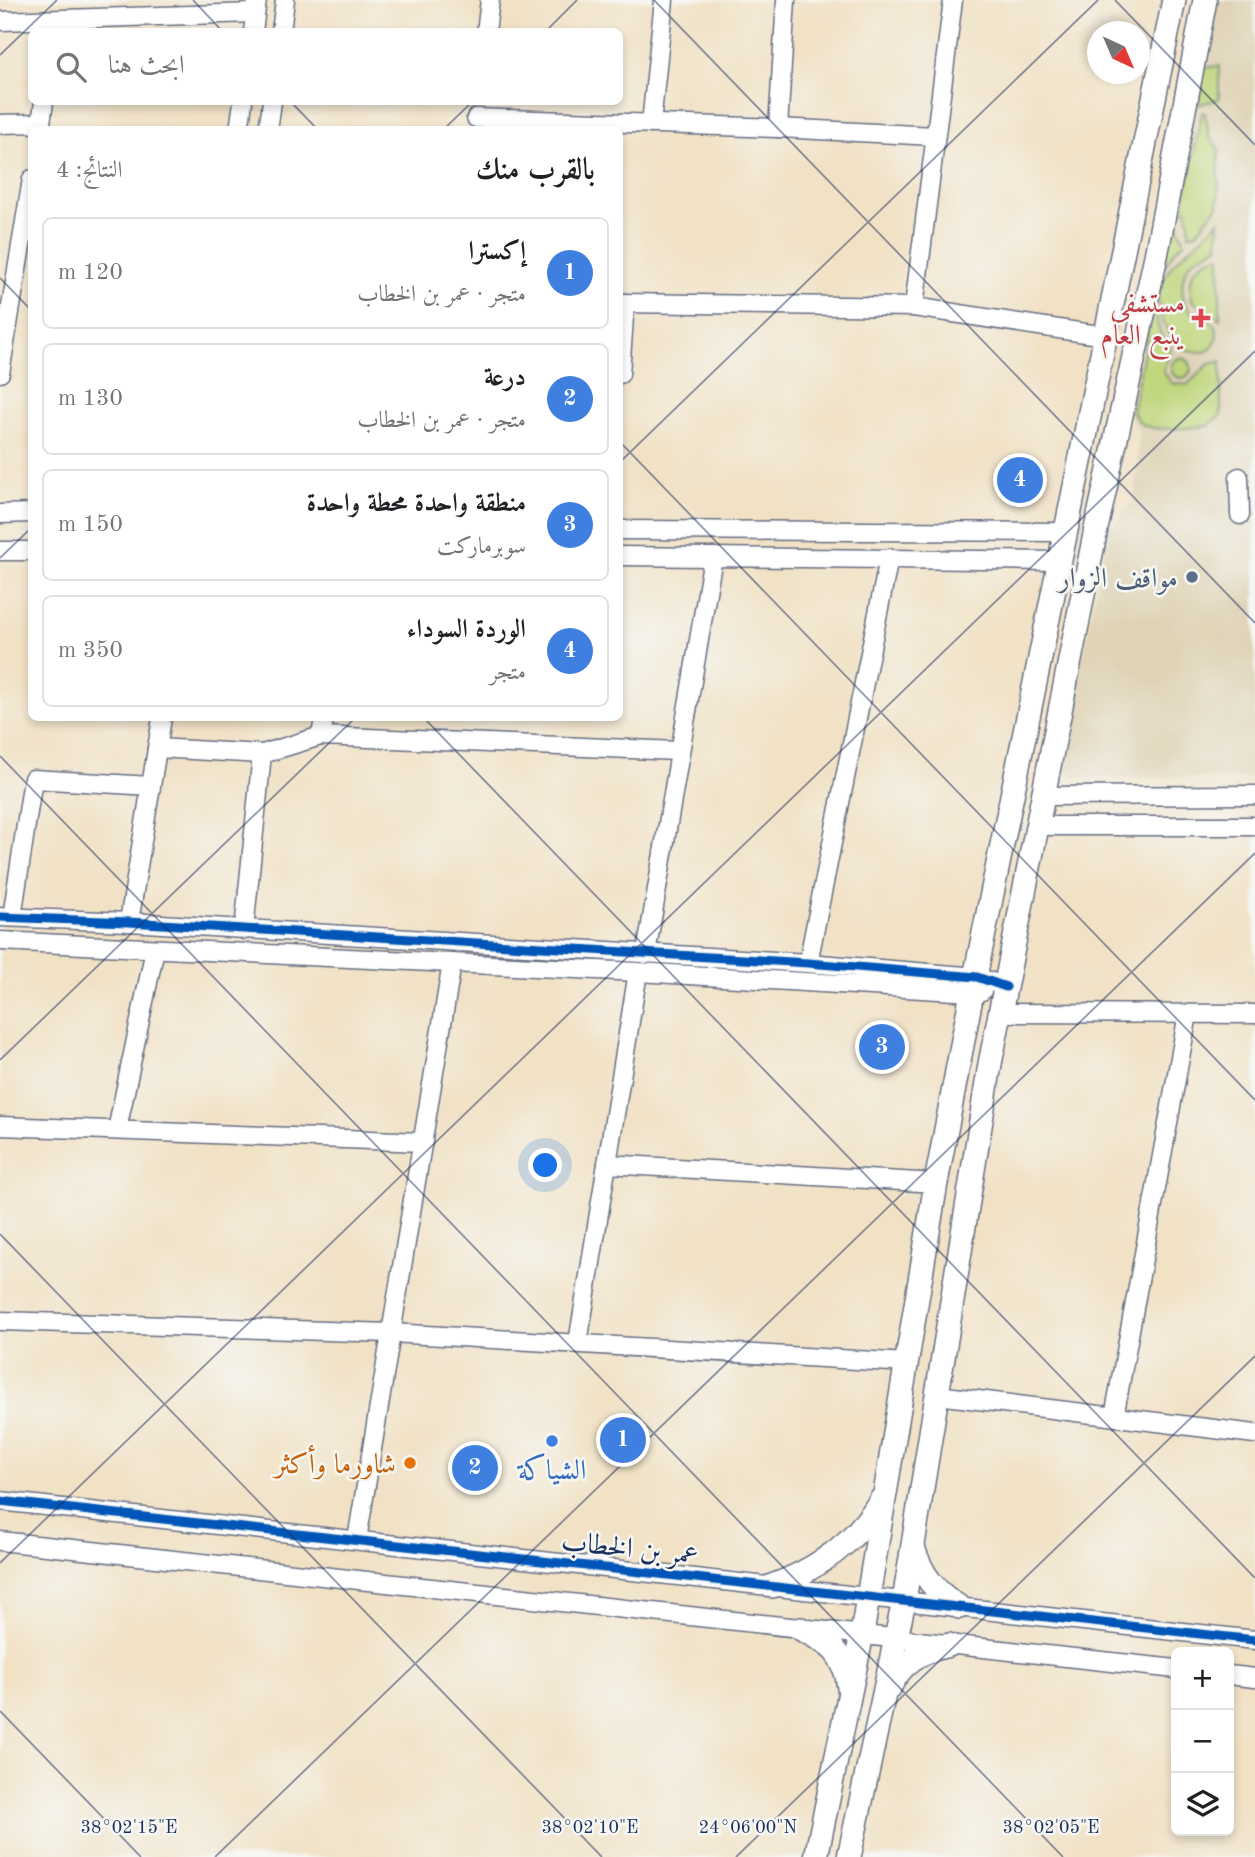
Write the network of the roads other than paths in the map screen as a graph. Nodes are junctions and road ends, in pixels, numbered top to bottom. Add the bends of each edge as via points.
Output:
1 (285, 0) edge
2 (489, 0) edge
3 (664, 0) edge
4 (786, 0) edge
5 (953, 0) edge
6 (1174, 0) edge
7 (1205, 0) edge
8 (256, 7) edge
9 (0, 21) edge
10 (57, 25) edge
11 (253, 28) edge
12 (282, 28) edge
13 (486, 28) edge
14 (44, 105) edge
15 (243, 105) edge
16 (272, 105) edge
17 (476, 116) edge
18 (0, 124) edge
19 (651, 124) junction
20 (40, 126) edge
21 (240, 126) edge
22 (269, 126) edge
23 (778, 128) junction
24 (935, 136) junction
25 (28, 197) edge
26 (6, 299) edge
27 (623, 303) edge
28 (914, 307) junction
29 (1105, 336) junction
30 (0, 373) edge
31 (1239, 477) dead end
32 (28, 513) edge
33 (0, 514) edge
34 (1240, 515) dead end
35 (623, 530) edge
36 (1066, 532) junction
37 (0, 551) edge
38 (28, 551) edge
39 (623, 556) edge
40 (713, 557) junction
41 (889, 558) junction
42 (1059, 561) junction
43 (162, 721) edge
44 (324, 721) edge
45 (321, 736) junction
46 (157, 748) junction
47 (678, 751) junction
48 (262, 754) junction
49 (151, 786) junction
50 (1255, 795) edge
51 (1042, 796) junction
52 (1255, 825) edge
53 (1036, 826) junction
54 (6, 917) edge
55 (129, 922) junction
56 (244, 930) junction
57 (0, 941) edge
58 (155, 949) junction
59 (646, 954) junction
60 (453, 963) junction
61 (808, 963) junction
62 (638, 972) junction
63 (975, 985) junction
64 (1006, 987) junction
65 (999, 1013) junction
66 (1188, 1014) junction
67 (1255, 1014) edge
68 (956, 1083) junction
69 (986, 1087) junction
70 (0, 1126) edge
71 (117, 1130) junction
72 (423, 1142) junction
73 (607, 1164) junction
74 (936, 1183) junction
75 (0, 1321) edge
76 (391, 1333) junction
77 (578, 1343) junction
78 (908, 1363) junction
79 (937, 1395) junction
80 (1114, 1417) junction
81 (1255, 1434) edge
82 (886, 1492) junction
83 (0, 1501) edge
84 (357, 1540) junction
85 (0, 1541) edge
86 (912, 1546) junction
87 (772, 1586) junction
88 (868, 1596) junction
89 (904, 1601) junction
90 (958, 1607) junction
91 (801, 1629) junction
92 (862, 1634) junction
93 (897, 1639) junction
94 (1255, 1640) edge
95 (949, 1645) junction
96 (1171, 1668) edge
97 (1234, 1676) edge
98 (1255, 1678) edge
99 (850, 1698) junction
100 (884, 1698) junction
101 (816, 1857) edge
102 (849, 1857) edge

1 - 12 street
2 - 13 street
3 - 19 street
4 - 23 street
5 - 24 street
6 - 29 main road
7 - 51 main road
8 - 10 street
8 - 11 street
9 - 10 street
14 - 20 street
15 - 21 street
16 - 22 street
17 - 19 street
18 - 20 street
19 - 23 street
23 - 24 street
24 - 28 street
25 - 26 street
26 - 30 street
27 - 28 street
28 - 29 street
29 - 36 main road
31 - 34 street
32 - 33 street
35 - 36 street
36 - 42 main road
37 - 38 street
39 - 40 street
40 - 41 street
40 - 47 street
41 - 42 street
41 - 61 street
42 - 63 main road
43 - 46 street
44 - 45 street
45 - 47 street
45 - 48 street
46 - 48 street
46 - 49 street
47 - 59 street
48 - 56 street
49 - 54 street via 33,779
49 - 55 street
50 - 51 street
51 - 53 main road
52 - 53 street
53 - 64 main road
54 - 55 street
55 - 56 street
56 - 59 street
57 - 58 street
58 - 60 street
58 - 71 street
59 - 61 street
60 - 62 street
60 - 72 street
61 - 63 street
62 - 63 street
62 - 73 street
63 - 64 street
63 - 68 main road
64 - 65 main road
65 - 66 street
65 - 69 main road
66 - 67 street
66 - 80 street
68 - 69 main road
68 - 74 main road
69 - 79 main road
70 - 71 street
71 - 72 street
72 - 76 street
73 - 74 street
73 - 77 street
74 - 78 main road
75 - 76 street
76 - 77 street
76 - 84 street
77 - 78 street
78 - 82 main road
79 - 80 street
79 - 86 main road
80 - 81 street
82 - 87 main road via 865,1523 838,1550 807,1571
82 - 88 main road
83 - 84 street, عمر بن الخطاب
84 - 87 street, عمر بن الخطاب
85 - 91 street
86 - 89 main road
86 - 90 main road via 929,1581
87 - 88 street, عمر بن الخطاب
88 - 89 street, عمر بن الخطاب
88 - 92 main road
89 - 90 street, عمر بن الخطاب
89 - 93 main road
90 - 94 street, عمر بن الخطاب
91 - 92 street
91 - 99 main road via 827,1642 839,1655 847,1672
92 - 93 street
92 - 99 main road
93 - 95 street
93 - 100 main road
95 - 96 street
95 - 100 main road via 926,1650 910,1661 894,1677
97 - 98 street
99 - 101 main road
100 - 102 main road

